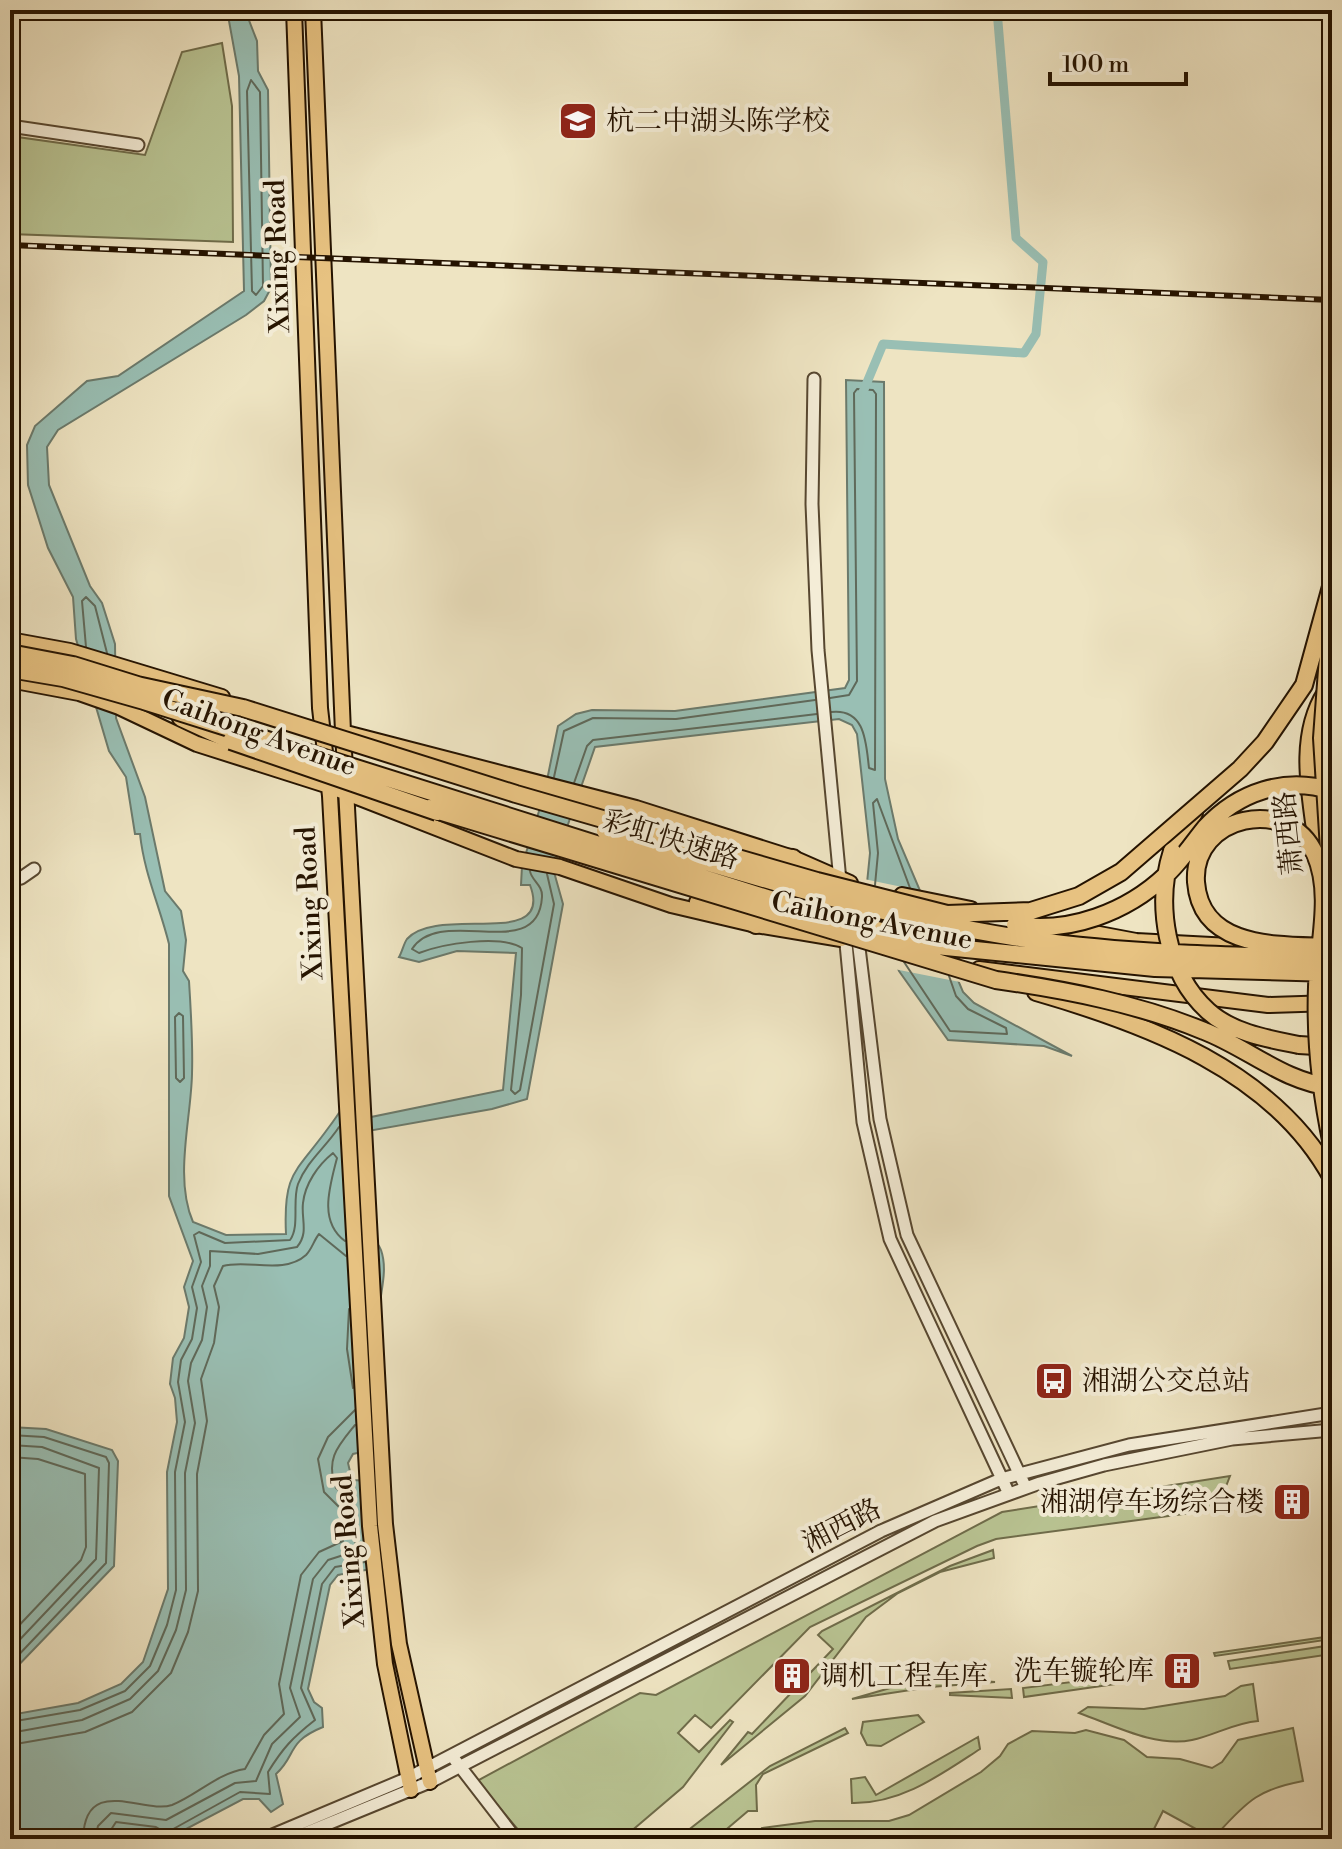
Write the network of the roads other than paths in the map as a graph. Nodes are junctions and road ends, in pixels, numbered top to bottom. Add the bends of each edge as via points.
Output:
1 (294, 10) edge
2 (313, 10) edge
3 (1331, 10) edge
4 (1332, 77) edge
5 (10, 126) edge
6 (138, 145) dead end
7 (814, 379) dead end
8 (1332, 436) edge
9 (1332, 583) edge
10 (1332, 607) edge
11 (10, 640) edge
12 (10, 653) edge
13 (10, 669) edge
14 (10, 680) edge
15 (1331, 685) edge
16 (140, 693) junction
17 (322, 726) junction
18 (1332, 731) edge
19 (343, 732) junction
20 (441, 770) junction
21 (329, 786) junction
22 (1332, 791) edge
23 (1202, 802) junction
24 (429, 808) junction
25 (1332, 821) edge
26 (1316, 842) junction
27 (793, 858) junction
28 (34, 869) dead end
29 (10, 880) edge
30 (851, 883) junction
31 (1332, 891) edge
32 (947, 914) junction
33 (756, 925) junction
34 (854, 942) junction
35 (1331, 952) edge
36 (1332, 973) edge
37 (996, 980) junction
38 (1332, 983) edge
39 (1332, 1003) edge
40 (1332, 1047) edge
41 (1332, 1087) edge
42 (1332, 1145) edge
43 (1332, 1178) edge
44 (1332, 1413) edge
45 (1332, 1430) edge
46 (1017, 1473) junction
47 (1001, 1479) junction
48 (1026, 1488) junction
49 (1009, 1494) junction
50 (456, 1761) junction
51 (428, 1776) junction
52 (410, 1784) junction
53 (263, 1839) edge
54 (291, 1839) edge
55 (516, 1839) edge

1 - 17 main road, Xixing Road
2 - 19 main road, Xixing Road
3 - 4 main road
5 - 6 street
7 - 30 street via 812,504 821,685
8 - 15 main road
9 - 23 highway, bridge via 1312,664 1291,708 1240,769
10 - 31 highway, bridge via 1322,738
11 - 17 main road, Caihong Avenue via 70,651
12 - 16 highway, 彩虹快速路, bridge via 73,665
13 - 16 highway, 彩虹快速路, bridge
14 - 21 main road, Caihong Avenue via 79,693 197,744
15 - 18 main road
15 - 26 main road, 萧西路 via 1309,727
16 - 20 highway, bridge via 243,708
16 - 24 highway, bridge via 231,741
16 - 35 highway, 彩虹快速路, bridge via 813,894 925,921 1105,949
16 - 36 highway, 彩虹快速路, bridge via 808,911 936,946 1155,968
17 - 19 main road, Caihong Avenue
17 - 21 main road, Xixing Road
19 - 27 main road, Caihong Avenue via 533,779
19 - 51 main road, Xixing Road via 389,1570
20 - 27 highway, bridge via 486,775 760,856
20 - 32 highway, bridge
21 - 33 main road, Caihong Avenue via 516,859
21 - 52 main road, Xixing Road via 370,1526 385,1664
22 - 32 highway, bridge via 1286,786 1250,794 1205,828 1154,887 1110,914 1034,928
23 - 32 highway, bridge via 1121,872 1079,896 1031,911
23 - 40 highway, bridge via 1179,836 1165,879 1168,936 1186,985 1209,1012 1237,1028 1268,1039
24 - 33 highway, bridge via 506,843 727,909
24 - 37 highway, bridge
25 - 26 main road
26 - 35 main road, 萧西路
27 - 30 main road, Caihong Avenue
28 - 29 street
30 - 34 street
30 - 35 main road, Caihong Avenue via 1136,941
33 - 34 main road, Caihong Avenue
34 - 39 main road, Caihong Avenue, bridge via 962,967 1095,986 1268,1005
34 - 46 street via 880,1119 907,1235
34 - 47 street via 863,1122 890,1239
35 - 38 main road, 萧西路
35 - 42 highway, bridge via 1328,947 1315,946 1275,945 1250,941 1213,922 1196,883 1197,864 1207,843 1239,821 1268,819 1301,833 1316,856 1322,896 1321,932 1320,946 1319,960 1317,987 1317,1034
37 - 41 highway, bridge via 1183,1022 1228,1040 1299,1081
37 - 43 highway, bridge via 1122,1022 1217,1064 1290,1120 1312,1143
44 - 46 street, 湘西路 via 1129,1445
45 - 48 street, 湘西路 via 1232,1439 1104,1465
46 - 47 street, 湘西路
46 - 48 street
47 - 49 street
47 - 50 street, 湘西路 via 881,1531
48 - 49 street, 湘西路
49 - 50 street, 湘西路 via 935,1521
50 - 51 street, 湘西路
50 - 55 street
51 - 52 street, 湘西路
52 - 53 street
52 - 54 street

